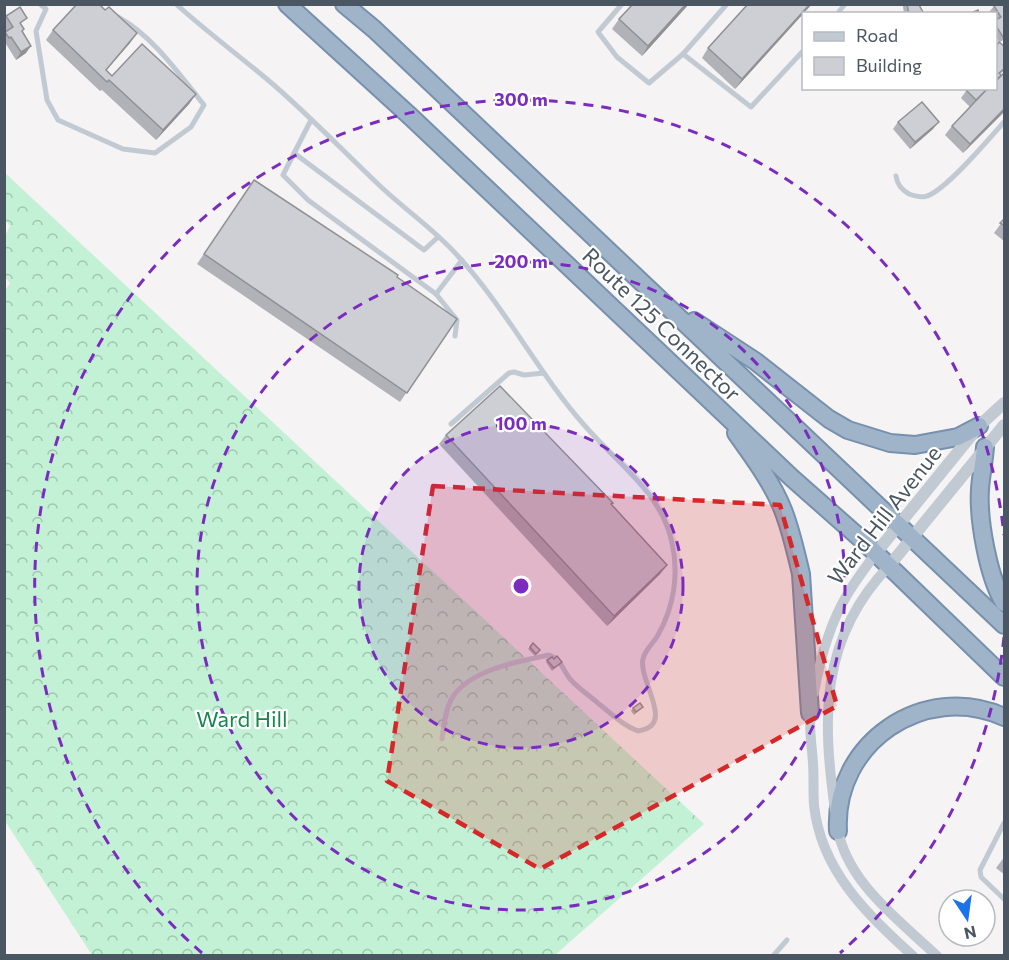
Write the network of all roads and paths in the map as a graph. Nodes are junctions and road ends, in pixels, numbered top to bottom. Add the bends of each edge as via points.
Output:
1 (40, 4) edge
2 (176, 4) edge
3 (287, 4) edge
4 (344, 4) edge
5 (622, 4) edge
6 (727, 4) edge
7 (107, 11) edge
8 (802, 52) edge
9 (683, 54) junction
10 (311, 120) junction
11 (1005, 122) edge
12 (294, 153) junction
13 (896, 176) dead end
14 (438, 237) junction
15 (462, 260) junction
16 (436, 294) junction
17 (658, 299) junction
18 (455, 336) edge
19 (544, 373) junction
20 (1005, 403) edge
21 (720, 410) junction
22 (451, 424) dead end
23 (1005, 425) edge
24 (979, 426) junction
25 (985, 447) junction
26 (906, 531) junction
27 (876, 553) junction
28 (889, 566) junction
29 (1005, 603) edge
30 (1005, 625) edge
31 (1005, 678) edge
32 (810, 713) junction
33 (1005, 717) edge
34 (442, 739) dead end
35 (1005, 823) edge
36 (838, 831) junction
37 (1005, 899) edge
38 (787, 940) dead end
39 (773, 956) edge
40 (913, 956) edge
41 (937, 956) edge

1 - 7 lane via 46,9 36,31 47,100 58,120 123,149 155,153 191,127 204,105 161,52 127,22
2 - 10 lane
3 - 21 highway, Route 125 Connector
4 - 17 highway, Route 125 Connector
5 - 9 lane via 598,32 617,57 649,83
6 - 9 lane
8 - 9 lane via 751,107
10 - 12 lane
10 - 14 lane
11 - 13 lane via 942,188 927,196 905,192
12 - 14 lane via 424,250
12 - 16 lane via 283,175 308,200
14 - 15 lane
15 - 16 lane
15 - 19 lane
16 - 18 lane via 457,320
17 - 24 highway via 733,346 848,430 890,443 915,445 958,437
17 - 26 highway, Route 125 Connector
19 - 22 lane via 509,373
19 - 34 lane via 585,426 658,504 668,524 674,555 673,598 657,638 644,653 642,662 655,706 655,722 645,730 630,728 580,689 549,655 474,678 452,698
20 - 24 street, Ward Hill Avenue
21 - 27 highway, Route 125 Connector
21 - 32 highway via 767,479 789,528 801,574
23 - 25 street, Ward Hill Avenue
24 - 26 street, Ward Hill Avenue
25 - 26 street, Ward Hill Avenue
25 - 29 highway via 980,509 985,543
26 - 27 street, Ward Hill Avenue
26 - 28 street, Ward Hill Avenue
26 - 30 highway, Route 125 Connector
27 - 28 highway, Route 125 Connector
27 - 32 street, Ward Hill Avenue via 832,623
28 - 31 highway, Route 125 Connector
28 - 36 street, Ward Hill Avenue via 855,608 828,697 827,740
32 - 40 street, Ward Hill Avenue via 814,806 830,857 842,882 862,906
33 - 36 highway via 978,709 930,709 905,717 887,729 854,764 841,793
35 - 37 lane via 980,870 981,877
36 - 41 street, Ward Hill Avenue via 862,882
38 - 39 lane

